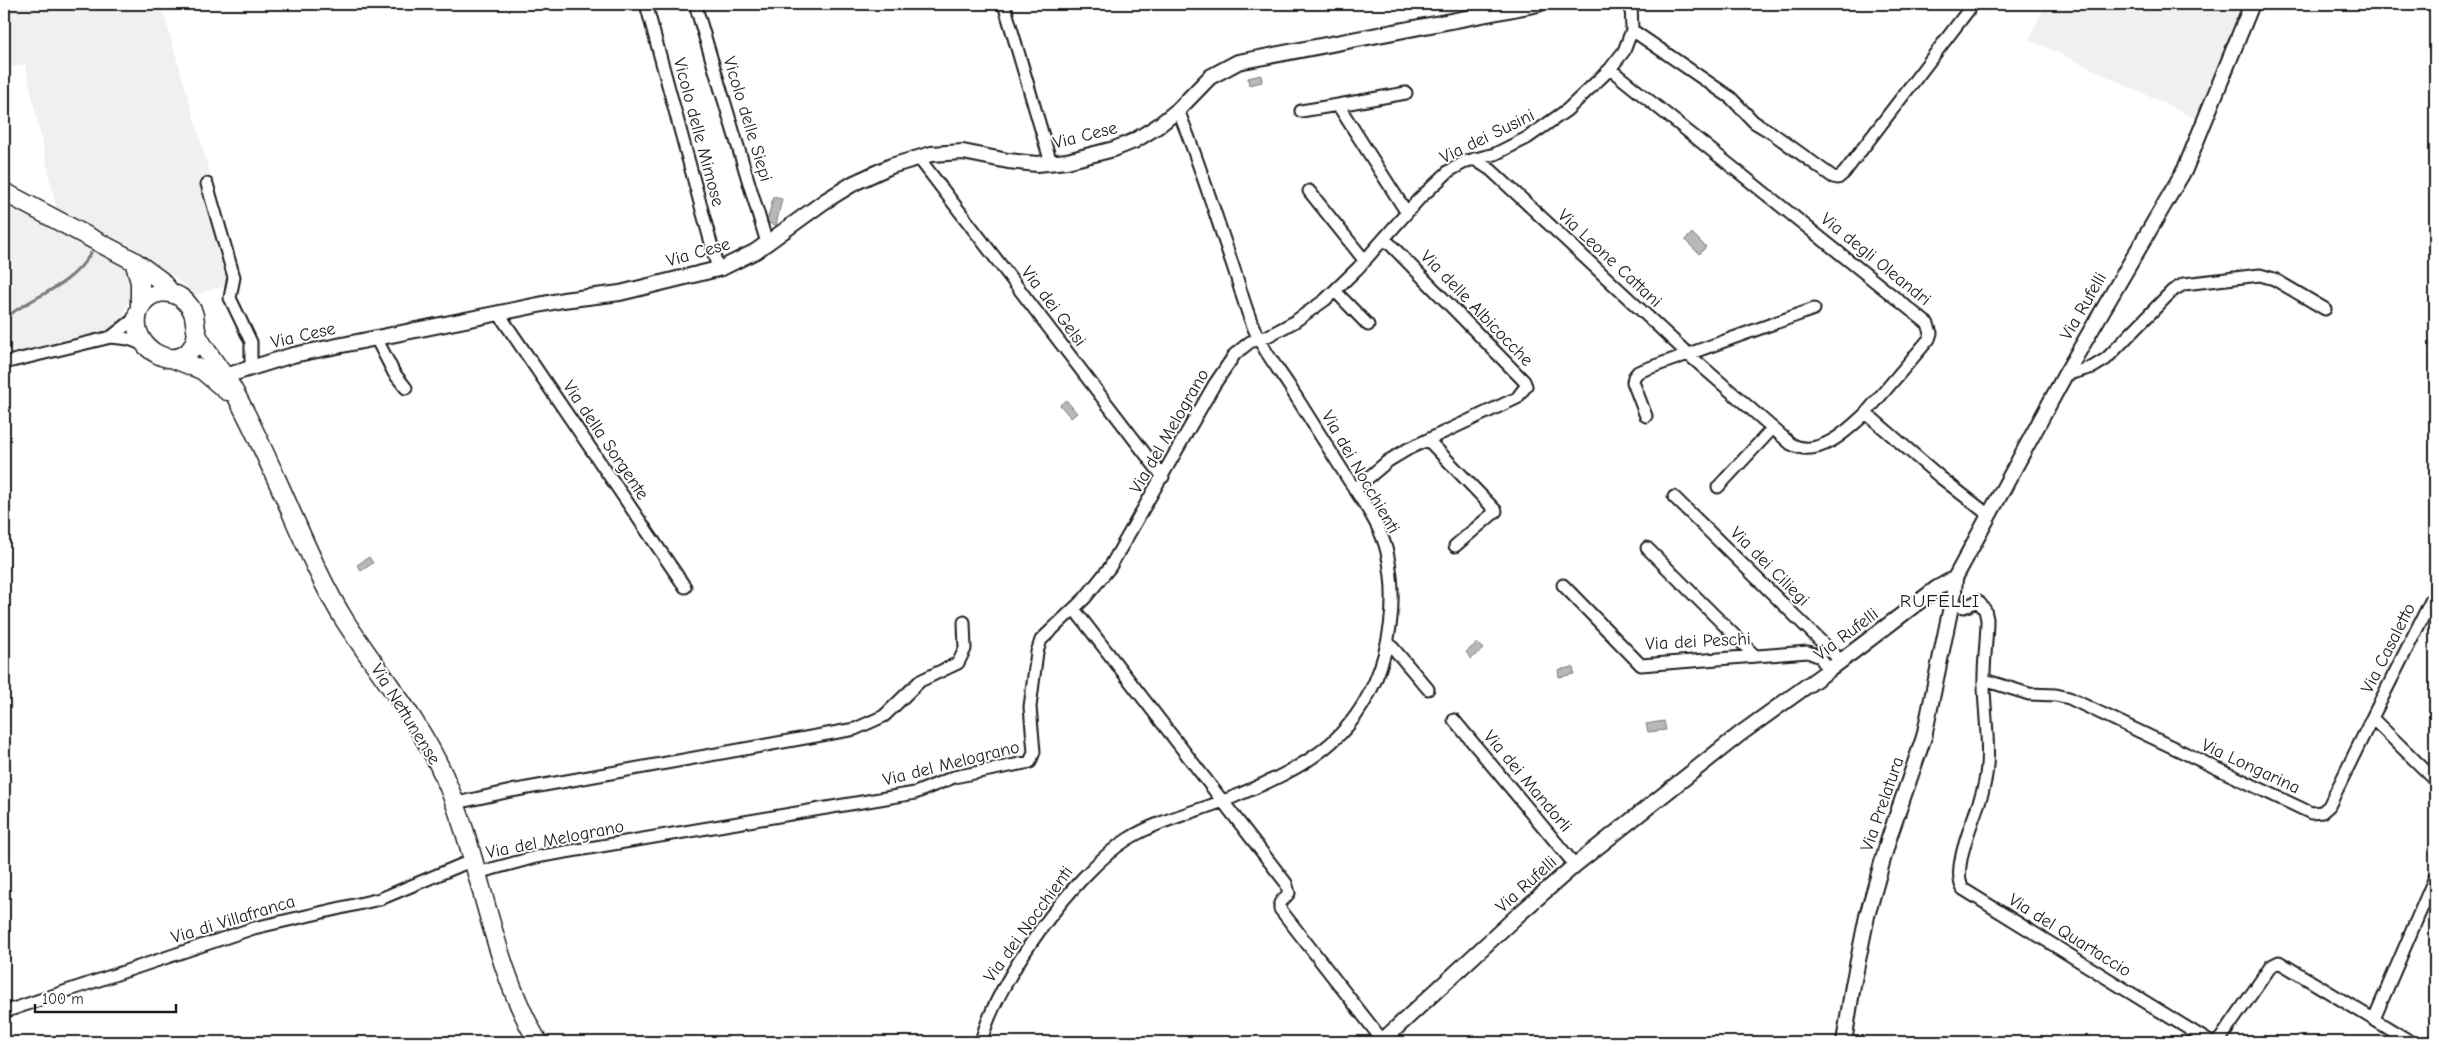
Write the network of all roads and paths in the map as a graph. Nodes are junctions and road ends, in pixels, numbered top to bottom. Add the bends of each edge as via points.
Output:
1 (646, 4) edge
2 (696, 4) edge
3 (1004, 4) edge
4 (1539, 4) edge
5 (1630, 4) edge
6 (1974, 4) edge
7 (2252, 4) edge
8 (1632, 30) junction
9 (1610, 69) junction
10 (1406, 93) dead end
11 (1338, 104) junction
12 (1178, 110) junction
13 (1300, 111) dead end
14 (1492, 155) junction
15 (918, 157) junction
16 (1474, 159) junction
17 (1051, 163) junction
18 (207, 184) dead end
19 (1508, 187) junction
20 (1309, 191) dead end
21 (4, 192) edge
22 (1407, 213) junction
23 (1385, 239) junction
24 (768, 243) junction
25 (134, 260) junction
26 (1365, 261) junction
27 (718, 269) junction
28 (1335, 290) junction
29 (171, 293) junction
30 (1814, 308) dead end
31 (2325, 309) dead end
32 (139, 312) junction
33 (499, 314) junction
34 (1368, 325) dead end
35 (197, 333) junction
36 (111, 337) junction
37 (376, 338) junction
38 (1259, 339) junction
39 (146, 346) junction
40 (1688, 355) junction
41 (174, 359) junction
42 (4, 363) edge
43 (251, 368) junction
44 (2065, 375) junction
45 (225, 376) junction
46 (406, 388) dead end
47 (240, 400) junction
48 (1866, 413) junction
49 (1646, 416) dead end
50 (1772, 429) junction
51 (1428, 440) junction
52 (1163, 477) junction
53 (1718, 487) dead end
54 (1355, 489) junction
55 (1674, 497) dead end
56 (1990, 516) junction
57 (1455, 546) dead end
58 (1647, 548) dead end
59 (1955, 578) junction
60 (1563, 585) dead end
61 (685, 587) dead end
62 (2435, 593) edge
63 (1952, 604) junction
64 (1074, 608) junction
65 (964, 622) dead end
66 (1388, 642) junction
67 (1755, 656) junction
68 (1841, 661) junction
69 (1829, 670) junction
70 (1984, 680) junction
71 (1428, 689) dead end
72 (2372, 718) junction
73 (1454, 720) dead end
74 (2435, 780) edge
75 (1224, 801) junction
76 (456, 804) junction
77 (1575, 865) junction
78 (475, 866) junction
79 (2435, 877) edge
80 (4, 1012) edge
81 (2374, 1019) junction
82 (538, 1042) edge
83 (981, 1042) edge
84 (1382, 1042) edge
85 (1844, 1042) edge
86 (2411, 1042) edge

1 - 27 street, Vicolo delle Mimose
2 - 24 street, Vicolo delle Siepi
3 - 17 street
4 - 12 street, Via Cese via 1238,62 1210,77
5 - 8 street, Via dei Susini
6 - 8 street via 1838,178 1833,178 1754,122 1731,98
7 - 44 street, Via Rufelli via 2185,169
8 - 9 street, Via dei Susini via 1627,45
9 - 14 street, Via dei Susini via 1547,125
9 - 48 street, Via degli Oleandri via 1930,327 1929,339
10 - 11 street
11 - 13 street
11 - 22 street
12 - 17 street, Via Cese via 1130,143 1098,154
12 - 38 street, Via dei Nocchienti
14 - 16 street, Via dei Susini
14 - 19 street, Via Leone Cattani
15 - 17 street, Via Cese via 954,152 1015,162
15 - 24 street, Via Cese via 854,183
15 - 52 street, Via dei Gelsi
16 - 19 street, Via Leone Cattani via 1488,167
16 - 22 street, Via dei Susini via 1449,171
18 - 43 street via 234,277 230,298 251,342
19 - 40 street, Via Leone Cattani
20 - 26 street
21 - 25 main road, Via Nettunense
22 - 23 street, Via dei Susini
23 - 26 street, Via dei Susini
23 - 51 street, Via delle Albicocche via 1526,384 1517,398
24 - 27 street, Via Cese
25 - 29 main road, Via Nettunense
25 - 32 main road via 140,282
26 - 28 street, Via dei Susini
27 - 33 street, Via Cese via 620,293 563,300
28 - 34 street
28 - 38 street, Via dei Susini via 1300,318
29 - 32 main road via 154,294
29 - 35 main road, Via Nettunense via 193,312
30 - 40 street
31 - 44 street via 2266,276 2243,275 2184,284 2172,291 2106,359 2093,367
32 - 36 street
32 - 39 main road via 138,330
33 - 37 street, Via Cese
33 - 61 street, Via della Sorgente
35 - 41 main road via 187,352
35 - 45 main road, Via Nettunense
36 - 39 street via 129,339
36 - 42 street
37 - 43 street, Via Cese via 293,355
37 - 46 street via 394,373
38 - 52 street, Via del Melograno via 1246,344 1233,357
38 - 54 street, Via dei Nocchienti
39 - 41 main road, Via Nettunense via 158,355
40 - 49 street via 1642,370 1634,377 1634,388
40 - 50 street, Via Leone Cattani
41 - 47 main road, Via Nettunense via 202,370
43 - 45 street, Via Cese
44 - 56 street, Via Rufelli
45 - 47 main road, Via Nettunense
47 - 76 main road, Via Nettunense via 330,595 426,740
48 - 50 street, Via Leone Cattani via 1839,436 1809,448 1793,445
48 - 56 street
50 - 53 street
51 - 54 street, Via delle Albicocche via 1388,461
51 - 57 street via 1496,511
52 - 64 street, Via del Melograno via 1110,567
54 - 66 street, Via dei Nocchienti via 1380,532 1388,557 1392,596
55 - 68 street, Via dei Ciliegi
56 - 59 street, Via Rufelli
58 - 67 street
59 - 63 street, Via Prelatura
59 - 68 street, Via Rufelli via 1937,588
60 - 67 street, Via dei Peschi via 1641,665
62 - 72 street, Via Casaletto
63 - 70 street, Via del Quartaccio via 1964,608 1978,601 1986,610
63 - 85 street, Via Prelatura via 1925,732 1871,902
64 - 75 street
64 - 78 street, Via del Melograno via 1046,633 1038,646 1030,712 1034,752 1028,763 954,777 915,793
65 - 76 street via 966,649 958,663 920,681 884,716 855,729
66 - 71 street
66 - 75 street, Via dei Nocchienti via 1366,697 1336,738 1295,768
67 - 69 street, Via dei Peschi via 1808,652 1820,657
68 - 69 street, Via Rufelli
69 - 77 street, Via Rufelli via 1740,734
70 - 72 street, Via Longarina via 2029,694 2067,697 2315,813 2328,806
70 - 81 street, Via del Quartaccio via 1987,764 1984,786 1962,861 1960,880 1965,891 2210,1042 2221,1038 2271,966 2279,962
72 - 74 street
73 - 77 street, Via dei Mandorli
75 - 83 street, Via dei Nocchienti via 1142,831 1093,867 1058,908 1004,985 991,1010
75 - 84 street via 1287,885 1288,893 1279,906 1281,911
76 - 78 main road, Via Nettunense
77 - 84 street, Via Rufelli
78 - 80 street, Via di Villafranca via 380,899 254,928
78 - 82 main road, Via Nettunense via 507,972
79 - 81 street
81 - 86 street, Via del Quartaccio

